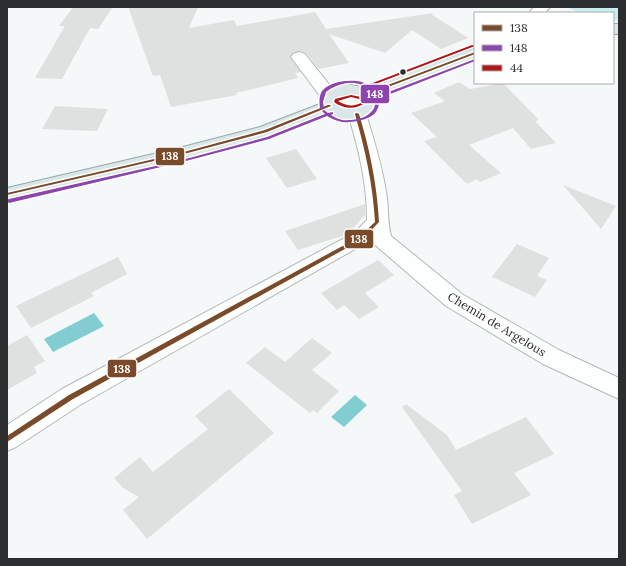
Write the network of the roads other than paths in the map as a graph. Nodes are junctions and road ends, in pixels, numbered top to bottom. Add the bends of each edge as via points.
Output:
1 (474, 53) edge
2 (299, 57) dead end
3 (366, 94) junction
4 (329, 101) junction
5 (356, 114) junction
6 (7, 194) edge
7 (376, 222) junction
8 (619, 390) edge
9 (7, 439) edge

1 - 3 main road
2 - 4 street
3 - 4 main road via 357,90 336,91
3 - 5 main road via 371,100 369,107
4 - 5 main road via 334,111
4 - 6 main road via 266,131 180,154
5 - 7 street via 371,159 377,195
7 - 8 street, Chemin de Argelous via 381,239 454,300 551,357
7 - 9 street via 361,238 71,397

